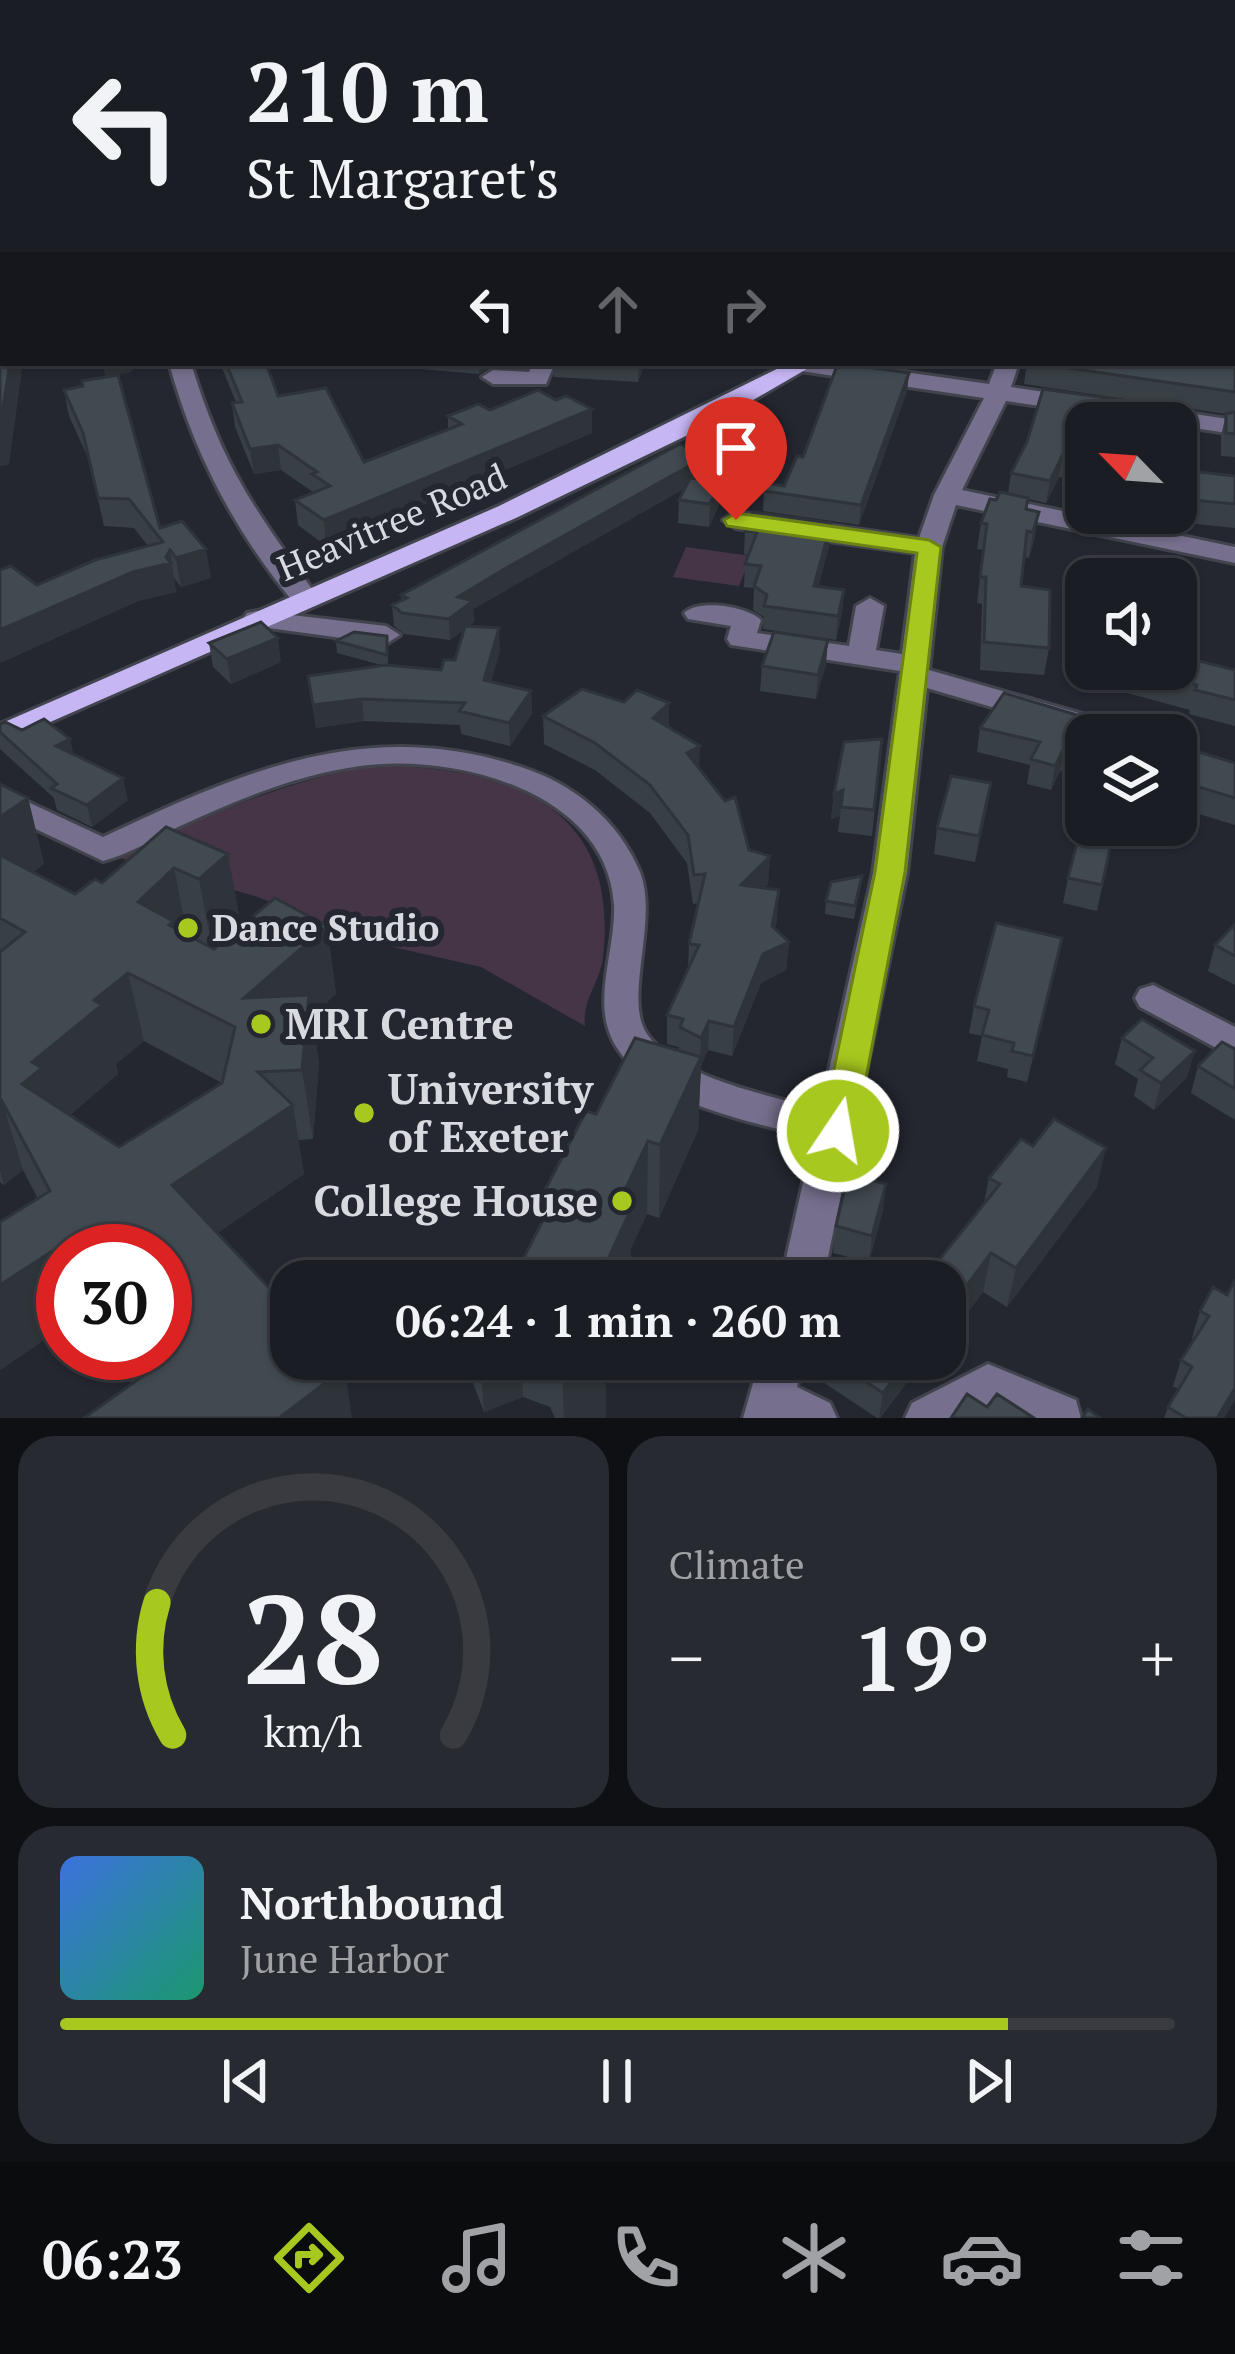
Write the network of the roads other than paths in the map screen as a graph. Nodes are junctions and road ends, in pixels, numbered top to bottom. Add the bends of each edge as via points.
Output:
1 (180, 366) edge
2 (543, 366) edge
3 (800, 366) edge
4 (825, 366) edge
5 (1007, 366) edge
6 (493, 377) dead end
7 (998, 393) junction
8 (1235, 427) edge
9 (947, 495) junction
10 (736, 518) dead end
11 (929, 547) junction
12 (1235, 555) edge
13 (304, 597) junction
14 (870, 606) dead end
15 (698, 613) dead end
16 (257, 619) junction
17 (386, 635) edge
18 (861, 656) junction
19 (915, 669) junction
20 (1065, 717) edge
21 (0, 735) edge
22 (0, 799) edge
23 (1153, 998) dead end
24 (1235, 1044) edge
25 (838, 1131) junction
26 (807, 1260) edge
27 (774, 1392) edge
28 (1060, 1415) edge
29 (814, 1418) edge
30 (928, 1418) edge

1 - 13 street via 239,518
2 - 6 street via 538,379
3 - 13 main road, Heavitree Road via 581,482
4 - 7 street
5 - 7 street
7 - 8 street
7 - 9 street
9 - 11 street
9 - 12 street
10 - 11 street
11 - 19 street
13 - 16 main road, Heavitree Road
14 - 18 street
15 - 18 street via 747,620 738,647
16 - 17 street
16 - 21 main road, Heavitree Road
18 - 19 street
19 - 20 street
19 - 25 street via 890,872
22 - 25 street via 103,850 219,792 345,758 428,755 514,774 562,796 590,820 626,877 635,929 622,1009 633,1043 665,1072
23 - 24 street
25 - 26 street
27 - 29 street
28 - 30 street via 988,1384

